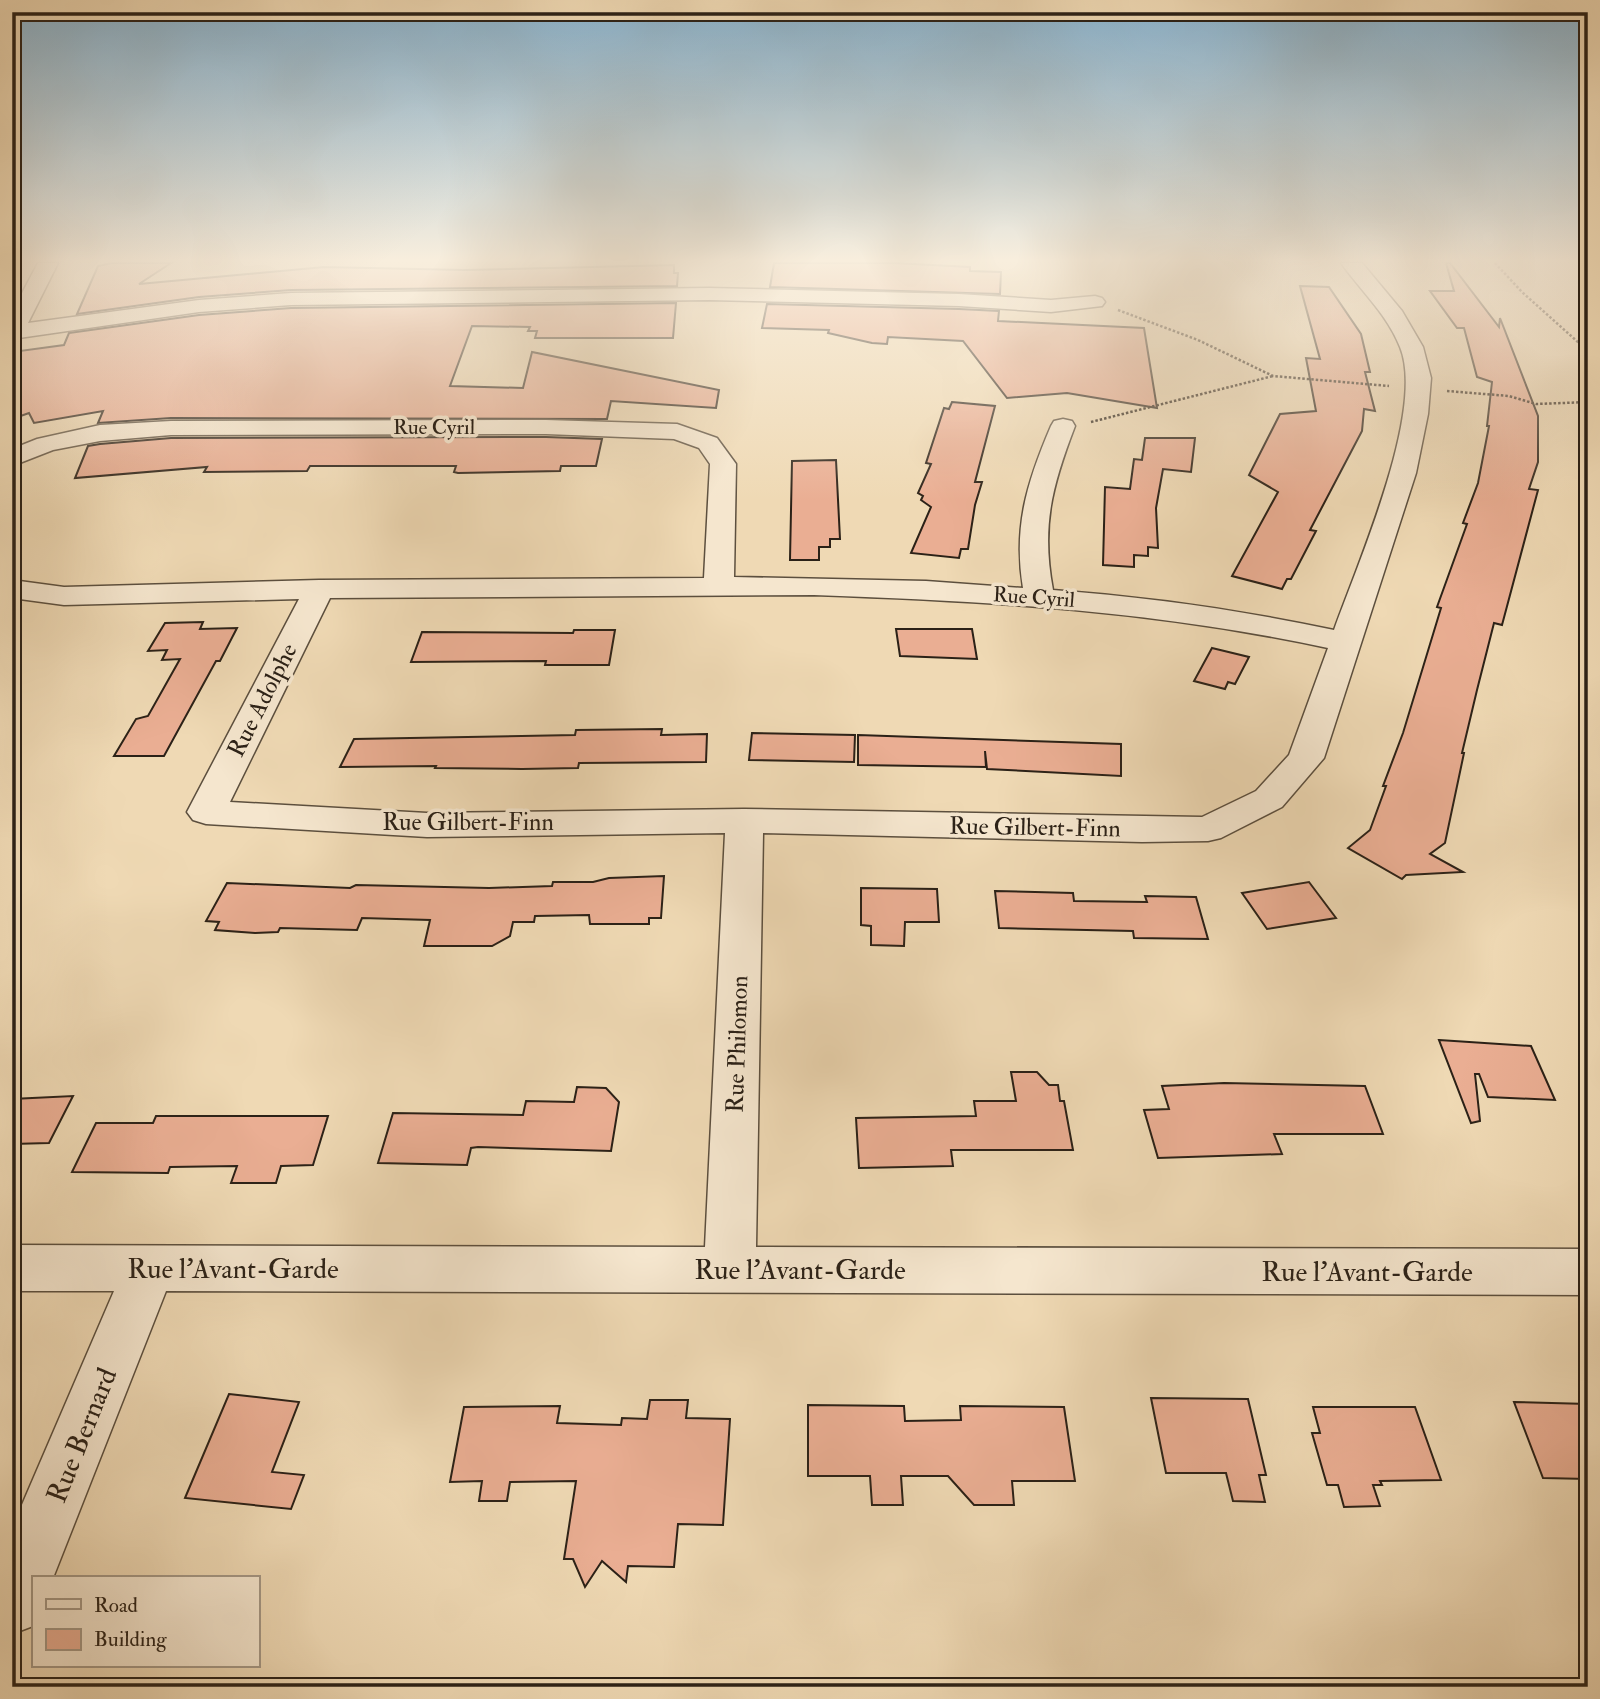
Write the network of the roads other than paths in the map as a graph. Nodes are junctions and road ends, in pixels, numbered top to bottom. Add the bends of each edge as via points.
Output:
1 (1409, 342) edge
2 (1063, 426) road end
3 (12, 458) edge
4 (719, 587) junction
5 (12, 589) edge
6 (319, 589) junction
7 (1039, 597) junction
8 (1345, 642) junction
9 (206, 812) joint
10 (744, 821) junction
11 (12, 1268) edge
12 (150, 1268) junction
13 (730, 1268) junction
14 (1588, 1272) edge
15 (12, 1603) edge

1 - 8 street, Rue Gilbert-Finn via 1419,375 1413,427 1403,473
2 - 7 street via 1037,503 1032,548
3 - 4 street, Rue Cyril via 46,444 100,433 171,428 625,428 677,432 708,443 723,464
4 - 6 street, Rue Cyril
4 - 7 street, Rue Cyril
5 - 6 street, Rue Cyril via 64,596
6 - 9 street, Rue Adolphe
7 - 8 street, Rue Cyril via 1241,620
8 - 10 street, Rue Gilbert-Finn via 1306,758 1269,799 1208,829
9 - 10 street, Rue Gilbert-Finn via 427,825
10 - 13 street, Rue Philomon
11 - 12 street, Rue l'Avant-Garde
12 - 13 street, Rue l'Avant-Garde
12 - 15 street, Rue Bernard
13 - 14 street, Rue l'Avant-Garde

